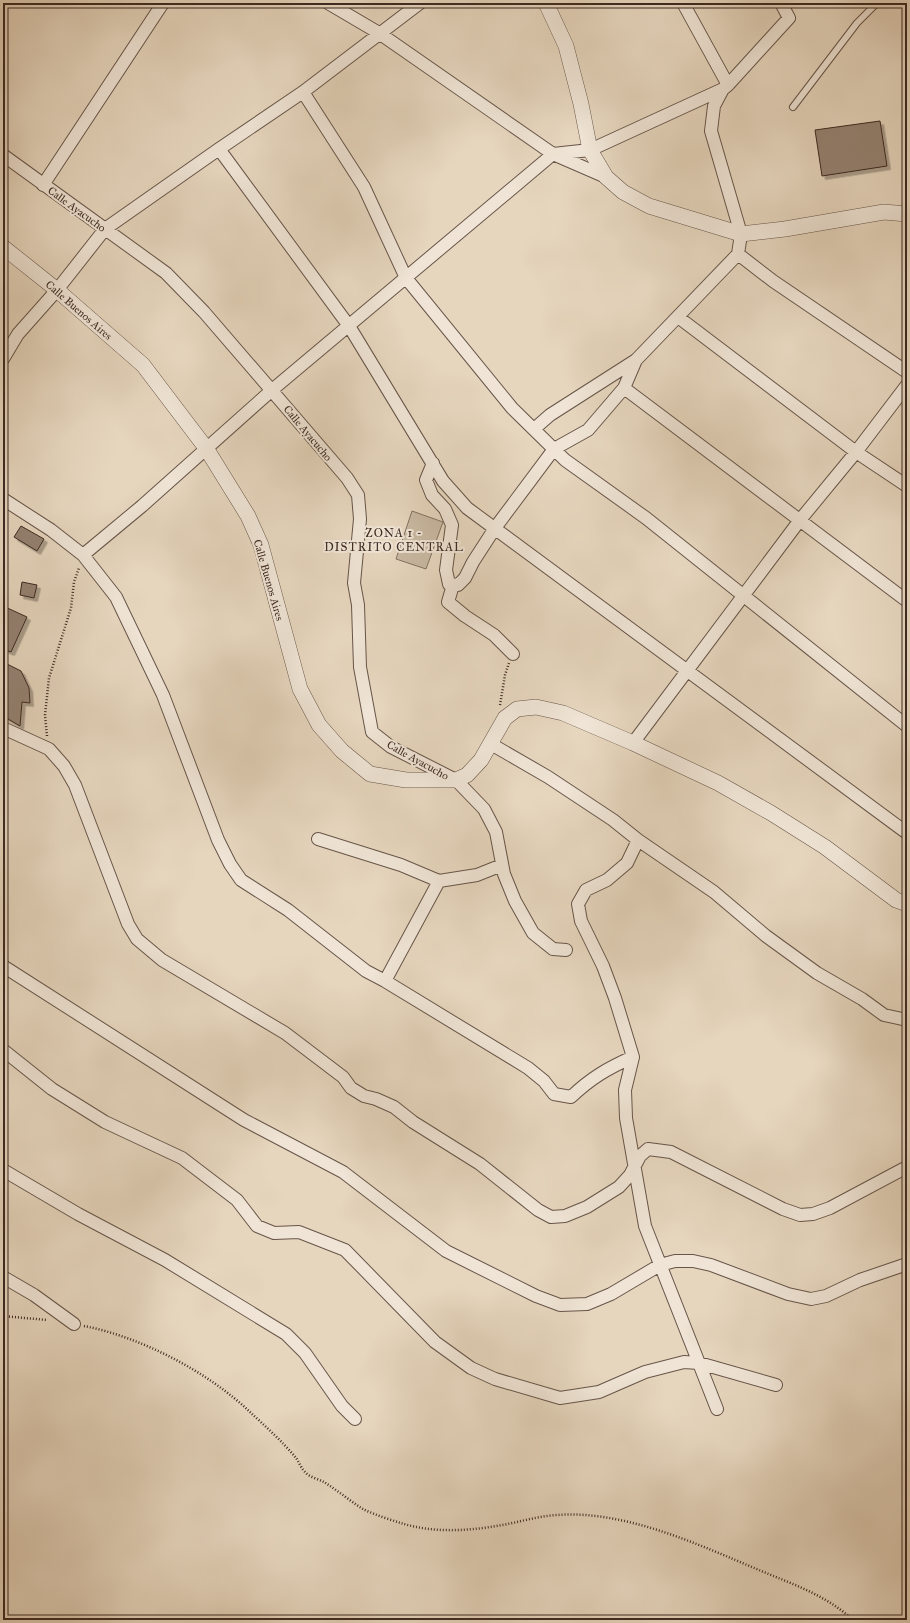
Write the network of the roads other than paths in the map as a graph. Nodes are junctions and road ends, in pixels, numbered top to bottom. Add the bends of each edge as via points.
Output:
1 (163, 3) edge
2 (328, 3) edge
3 (420, 3) edge
4 (546, 3) edge
5 (683, 3) edge
6 (781, 3) edge
7 (877, 3) edge
8 (379, 33) junction
9 (725, 87) junction
10 (303, 92) junction
11 (793, 107) dead end
12 (219, 148) junction
13 (590, 150) junction
14 (553, 154) junction
15 (3, 155) edge
16 (606, 177) junction
17 (43, 185) junction
18 (907, 214) edge
19 (105, 229) junction
20 (741, 234) junction
21 (3, 247) edge
22 (738, 254) junction
23 (406, 278) junction
24 (57, 290) junction
25 (678, 317) junction
26 (349, 326) junction
27 (3, 359) edge
28 (636, 360) junction
29 (907, 372) edge
30 (907, 385) edge
31 (624, 388) junction
32 (272, 390) junction
33 (534, 429) junction
34 (206, 448) junction
35 (554, 449) junction
36 (856, 452) junction
37 (433, 463) junction
38 (907, 486) edge
39 (3, 499) edge
40 (800, 520) junction
41 (495, 528) junction
42 (83, 555) junction
43 (453, 585) junction
44 (744, 595) junction
45 (907, 601) edge
46 (513, 654) road end
47 (688, 672) junction
48 (907, 726) edge
49 (3, 728) edge
50 (633, 743) junction
51 (491, 744) junction
52 (456, 780) junction
53 (907, 833) edge
54 (318, 839) dead end
55 (638, 840) junction
56 (502, 864) junction
57 (438, 881) junction
58 (907, 904) edge
59 (566, 950) dead end
60 (3, 966) edge
61 (385, 981) junction
62 (907, 1020) edge
63 (5, 1054) edge
64 (633, 1057) junction
65 (635, 1164) junction
66 (907, 1167) edge
67 (3, 1170) edge
68 (907, 1264) edge
69 (660, 1266) junction
70 (3, 1277) edge
71 (74, 1324) road end
72 (699, 1363) junction
73 (776, 1386) dead end
74 (717, 1409) dead end
75 (355, 1419) dead end

1 - 17 street
2 - 8 street
3 - 8 street
4 - 13 street via 566,46
5 - 9 street
6 - 9 street via 789,18
7 - 11 lane via 857,23
8 - 10 street
8 - 14 street
9 - 13 street
9 - 20 street via 714,106 710,132
10 - 12 street
10 - 23 street via 364,187
12 - 19 street
12 - 26 street
13 - 14 street
13 - 16 street
14 - 16 street
14 - 23 street
15 - 17 street, Calle Ayacucho
16 - 20 street via 623,192 649,206
17 - 19 street, Calle Ayacucho
18 - 20 street via 884,212
19 - 24 street
19 - 32 street, Calle Ayacucho via 166,272
20 - 22 street
21 - 24 street, Calle Buenos Aires
22 - 25 street
22 - 29 street via 773,281
23 - 26 street
23 - 33 street via 512,408
24 - 27 street via 18,334
24 - 34 street, Calle Buenos Aires via 143,365
25 - 28 street
25 - 36 street
26 - 32 street
26 - 37 street
28 - 31 street
28 - 33 street via 550,415
30 - 36 street
31 - 35 street via 588,430
31 - 40 street
32 - 34 street
32 - 52 street, Calle Ayacucho via 347,478 358,496 360,519 354,583 358,605 360,667 372,732 391,748
33 - 35 street
34 - 42 street
34 - 52 street, Calle Buenos Aires via 248,516 261,546 300,689 319,725 342,751 370,774 406,780
35 - 41 street
35 - 44 street via 565,460 646,518
36 - 38 street
36 - 40 street
37 - 41 street via 443,481 467,508
37 - 43 street via 426,480 432,495 445,509 452,525 446,570 449,584
39 - 42 street via 51,530
40 - 44 street
40 - 45 street
41 - 43 street via 465,578 458,585
41 - 47 street
42 - 61 street via 116,597 128,621 163,695 218,840 240,880 288,910 366,972
43 - 46 street via 448,602 494,635
44 - 47 street
44 - 48 street
47 - 50 street
47 - 53 street
49 - 65 street via 49,748 64,766 75,785 128,924 137,939 162,960 286,1033 343,1077 351,1088 364,1096 394,1107 413,1122 480,1164 538,1210 551,1217 566,1216 587,1208 619,1187 630,1175
50 - 51 street via 563,713 536,707 516,709 505,718
50 - 58 street via 718,783 771,813 825,848 896,900
51 - 52 street via 467,775
51 - 55 street via 548,777 613,820
52 - 56 street, Calle Ayacucho via 484,809 496,832
54 - 57 street via 401,864
55 - 62 street via 714,892 766,936 817,973 884,1015
55 - 64 street via 627,863 607,880 586,890 578,904 581,921 615,998
56 - 57 street via 477,875
56 - 59 street, Calle Ayacucho via 515,901 533,933 553,949
57 - 61 street
60 - 69 street via 244,1120 343,1172 446,1251 536,1296 560,1305 587,1304 611,1294
61 - 64 street via 528,1068 544,1081 554,1094 571,1097 603,1070
63 - 72 street via 52,1089 105,1122 182,1158 237,1200 257,1226 274,1233 299,1232 345,1250 435,1342 471,1368 496,1379 560,1398 599,1392 645,1372 684,1362
64 - 65 street via 625,1090 626,1118
65 - 66 street via 648,1150 671,1152 782,1209 800,1215 830,1208
65 - 69 street via 645,1226
67 - 75 street via 78,1214 165,1260 286,1334 304,1353 342,1406
68 - 69 street via 860,1280 826,1296 811,1299 788,1294 693,1261 675,1261
69 - 72 street
70 - 71 street via 34,1295
72 - 73 street
72 - 74 street

